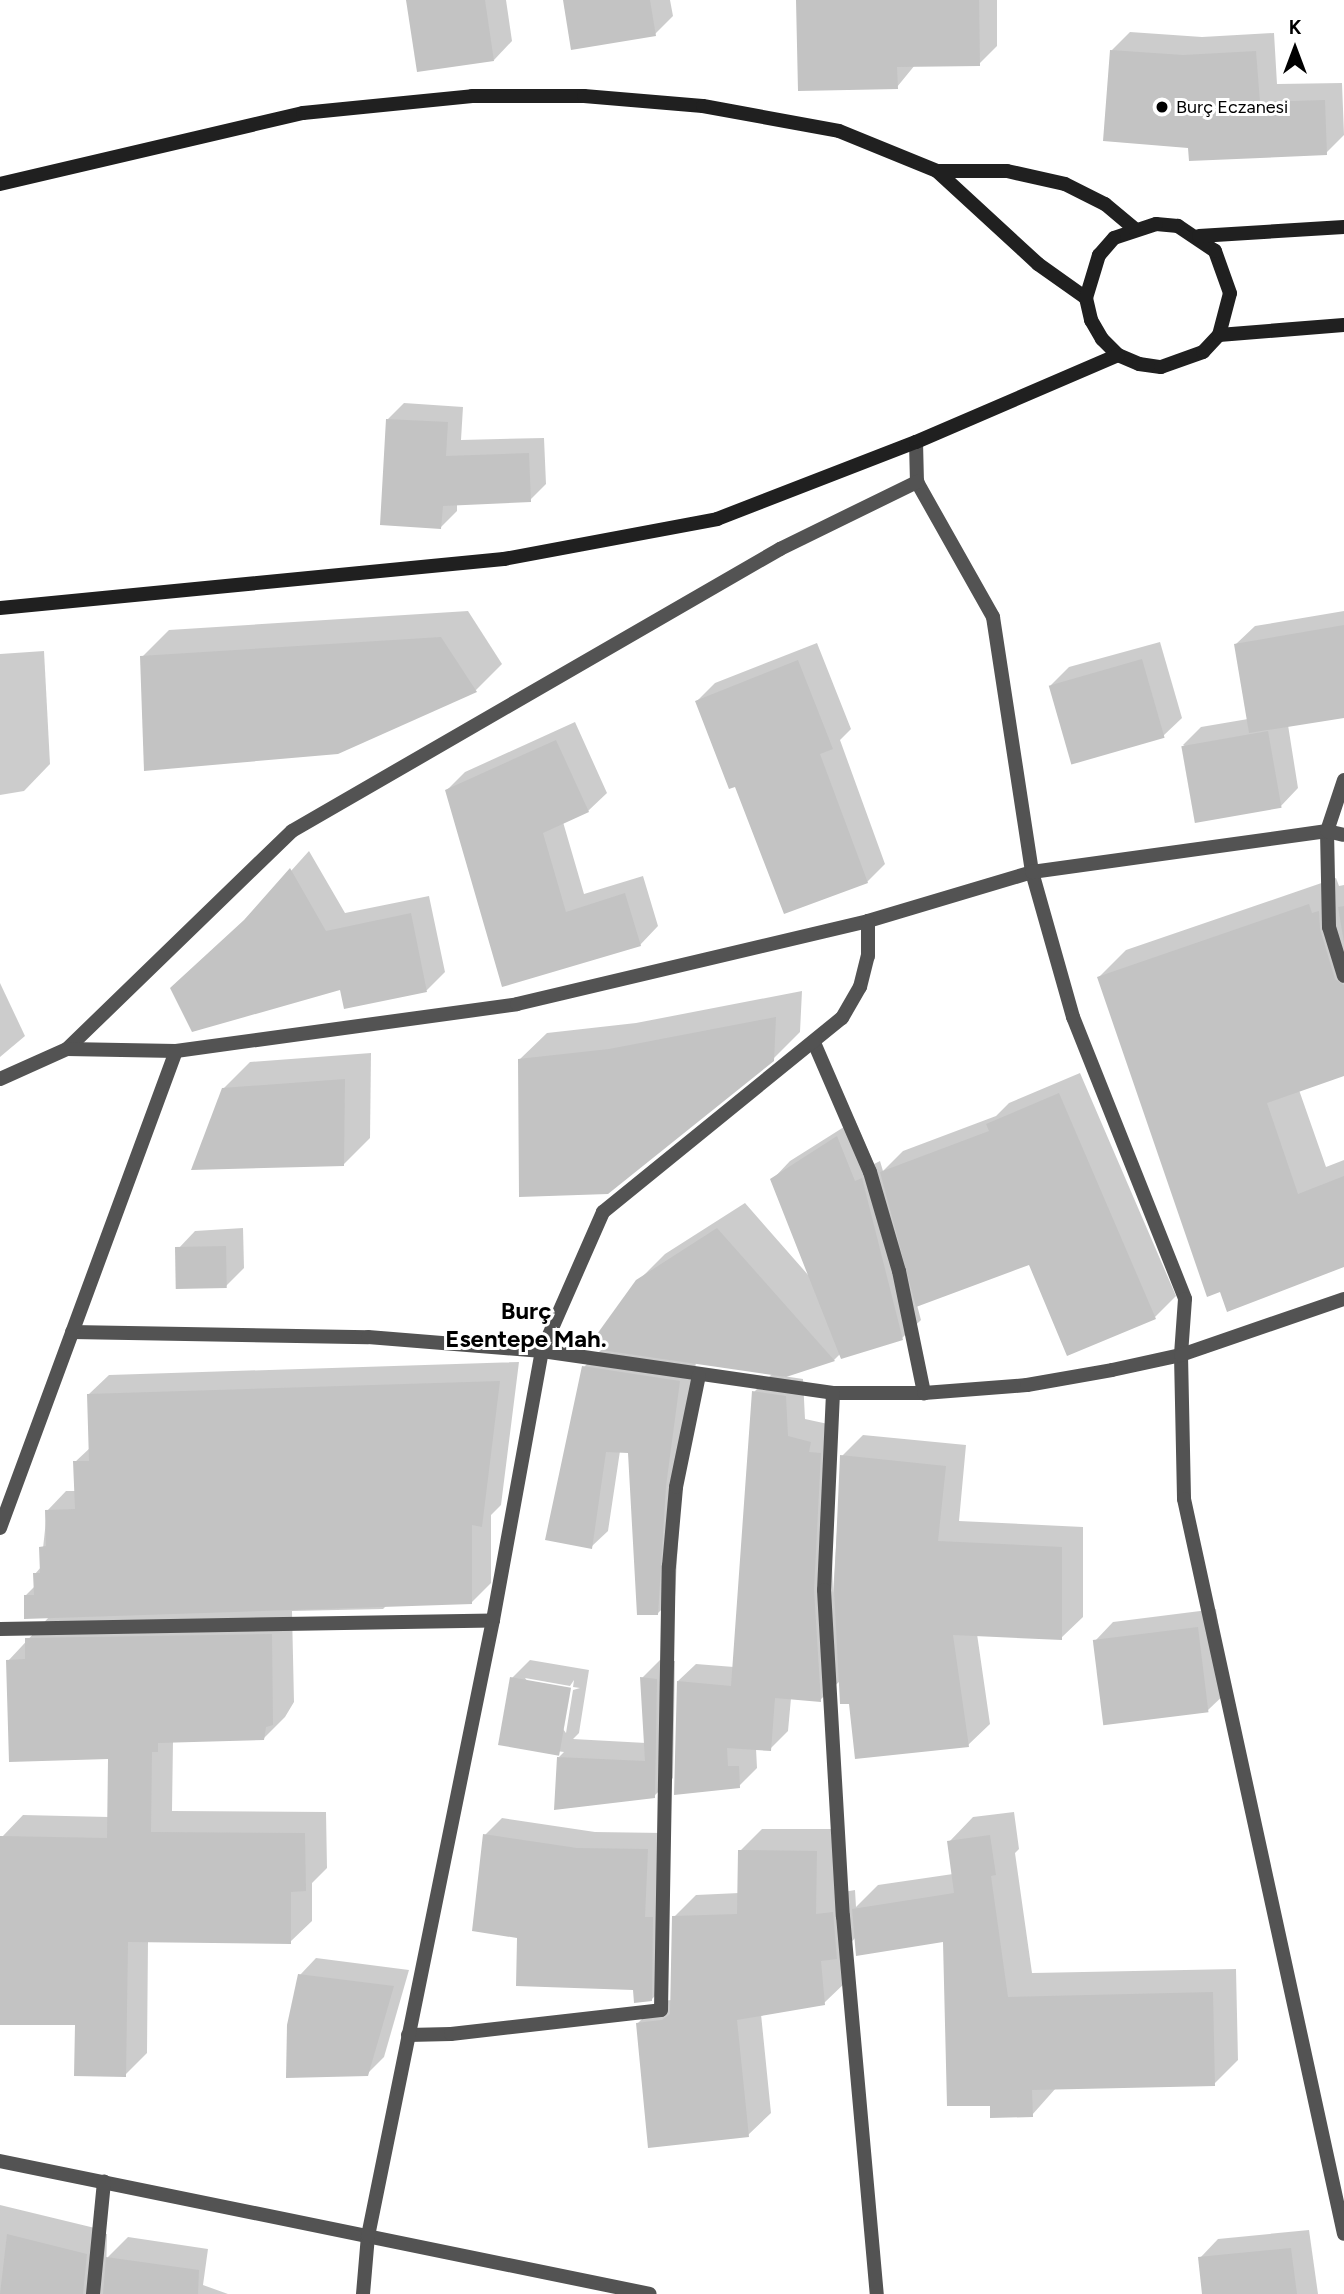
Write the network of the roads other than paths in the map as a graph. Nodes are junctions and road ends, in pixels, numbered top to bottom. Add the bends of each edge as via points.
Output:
1 (937, 171) junction
2 (0, 184) edge
3 (1344, 227) edge
4 (1134, 228) junction
5 (1199, 236) junction
6 (1086, 298) junction
7 (1344, 325) edge
8 (1219, 335) junction
9 (1118, 355) junction
10 (916, 442) junction
11 (917, 482) junction
12 (0, 608) edge
13 (1344, 780) edge
14 (1327, 831) junction
15 (1344, 835) edge
16 (1032, 872) junction
17 (869, 921) junction
18 (1344, 976) edge
19 (815, 1045) junction
20 (67, 1049) junction
21 (176, 1051) junction
22 (0, 1079) edge
23 (1344, 1299) edge
24 (72, 1332) junction
25 (542, 1351) junction
26 (1181, 1355) junction
27 (699, 1375) junction
28 (833, 1393) junction
29 (924, 1393) junction
30 (0, 1528) edge
31 (493, 1620) junction
32 (0, 1629) edge
33 (408, 2035) junction
34 (0, 2161) edge
35 (104, 2182) junction
36 (1344, 2234) edge
37 (368, 2236) junction
38 (93, 2294) edge
39 (363, 2294) edge
40 (650, 2294) edge
41 (877, 2294) edge

1 - 2 main road via 839,131 703,106 584,96 472,96 303,113
1 - 4 main road via 1007,172 1065,184 1105,204
1 - 6 main road via 1038,264
3 - 5 main road
4 - 5 main road via 1178,226
4 - 6 main road via 1098,255
5 - 8 main road via 1215,251 1230,293
6 - 9 main road via 1091,320
7 - 8 main road
8 - 9 main road via 1193,357 1161,368
9 - 10 main road
10 - 11 street
10 - 12 main road via 717,519 504,559
11 - 16 street via 993,617
11 - 20 street via 780,549 292,831
13 - 14 street
14 - 15 street
14 - 16 street
14 - 18 street via 1329,927
16 - 17 street
16 - 26 street via 1073,1017 1185,1298
17 - 19 street via 868,956 860,987 842,1018
17 - 21 street via 517,1004
19 - 25 street via 603,1212
19 - 29 street via 870,1172 899,1271
20 - 21 street
20 - 22 street
21 - 24 street
23 - 26 street
24 - 25 street via 369,1337
24 - 30 street
25 - 27 street
25 - 31 street
26 - 29 street via 1027,1385
26 - 36 street via 1184,1499
27 - 28 street
27 - 33 street via 676,1487 669,1566 661,2010 451,2035
28 - 29 street
28 - 41 street via 824,1590 843,1916
31 - 32 street
31 - 33 street
33 - 37 street
34 - 35 street
35 - 37 street
35 - 38 street
37 - 39 street
37 - 40 street

